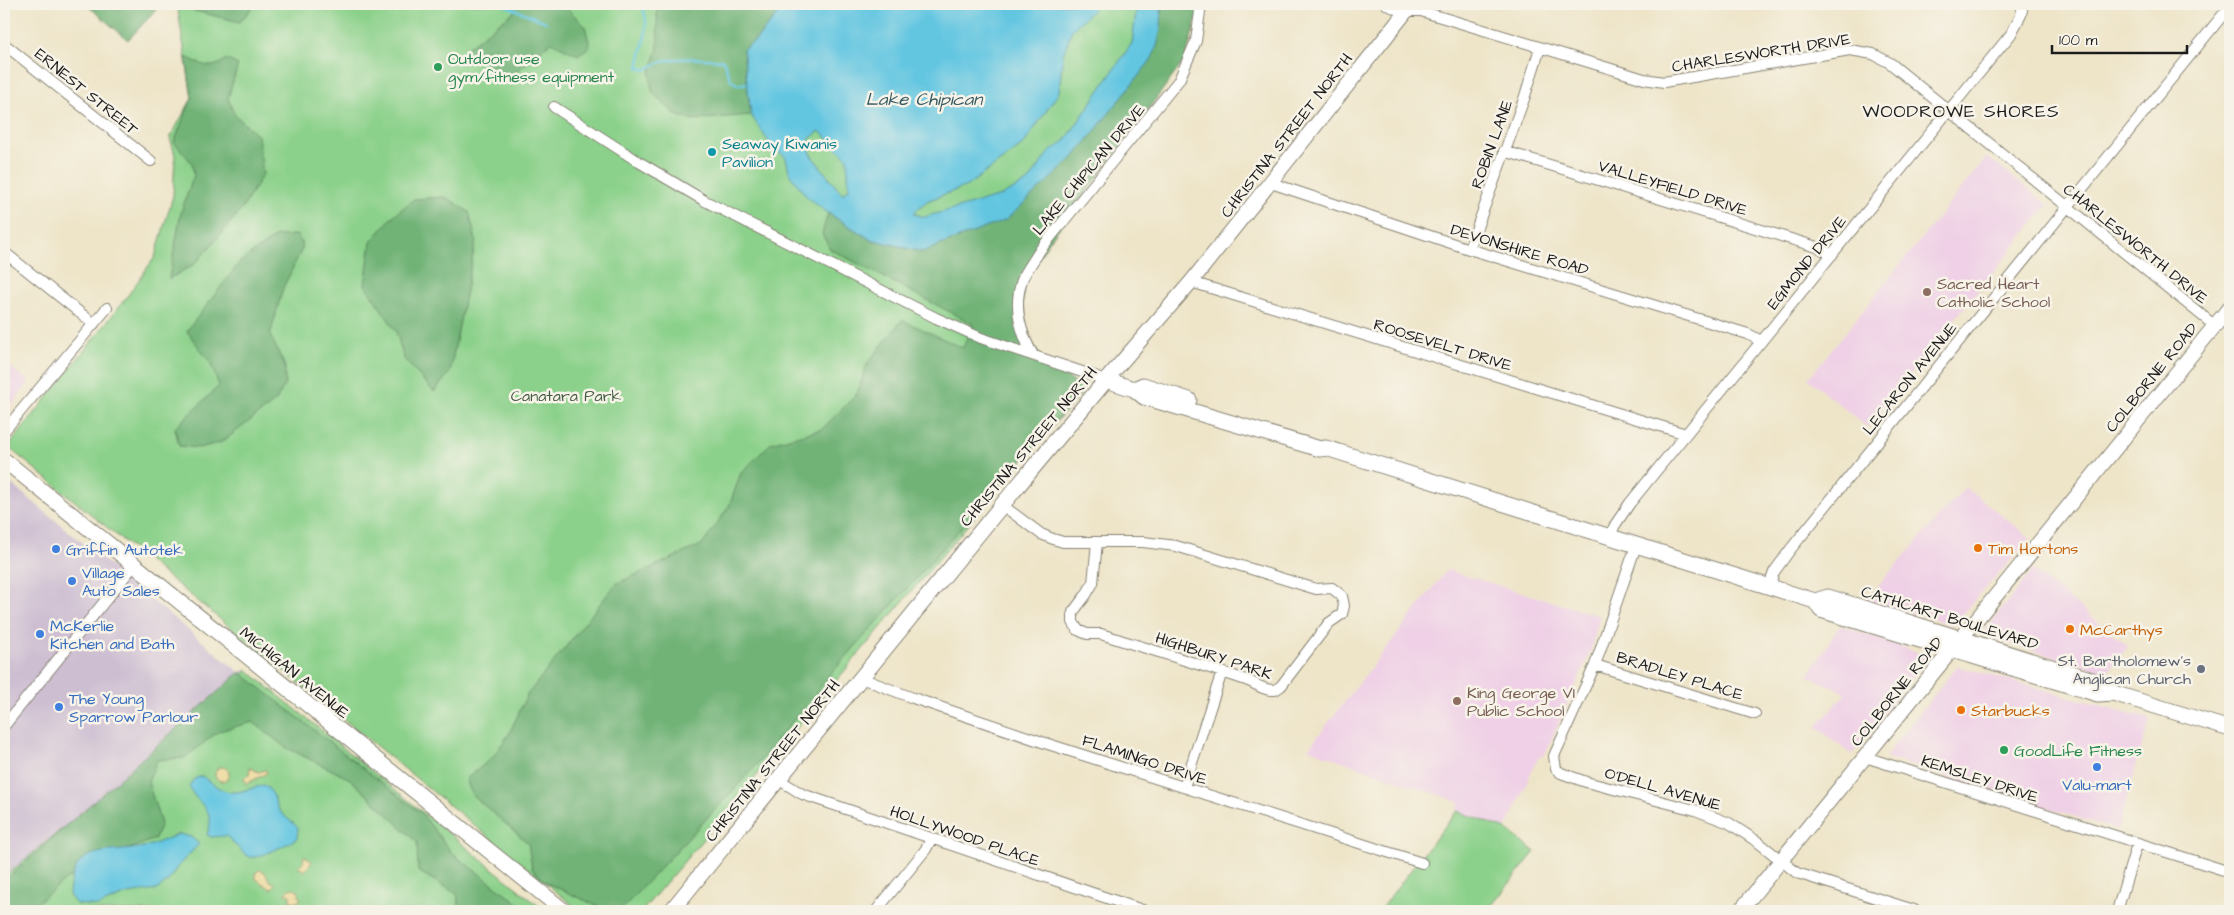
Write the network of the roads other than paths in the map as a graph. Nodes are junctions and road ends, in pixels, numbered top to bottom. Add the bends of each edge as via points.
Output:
1 (1201, 4) edge
2 (1386, 4) edge
3 (2023, 4) edge
4 (2230, 6) edge
5 (1409, 7) edge
6 (4, 44) edge
7 (1540, 48) junction
8 (554, 107) dead end
9 (1949, 110) junction
10 (1504, 151) junction
11 (151, 161) dead end
12 (1271, 183) junction
13 (2067, 206) junction
14 (1469, 249) junction
15 (4, 252) edge
16 (1832, 255) junction
17 (1191, 282) junction
18 (107, 308) dead end
19 (2225, 317) edge
20 (94, 324) junction
21 (1761, 341) junction
22 (1033, 355) junction
23 (1106, 380) junction
24 (4, 431) edge
25 (1686, 434) junction
26 (4, 460) edge
27 (1002, 504) junction
28 (1609, 538) junction
29 (1097, 542) junction
30 (1636, 546) junction
31 (134, 565) junction
32 (1769, 587) junction
33 (1957, 645) junction
34 (1595, 665) junction
35 (1222, 672) junction
36 (861, 678) junction
37 (1755, 714) dead end
38 (4, 726) edge
39 (2230, 729) edge
40 (1865, 757) junction
41 (778, 779) junction
42 (1184, 787) junction
43 (931, 839) junction
44 (2137, 844) junction
45 (1779, 861) junction
46 (1422, 863) dead end
47 (2230, 872) edge
48 (564, 911) edge
49 (672, 911) edge
50 (876, 911) edge
51 (1145, 911) edge
52 (1740, 911) edge
53 (1917, 911) edge
54 (2117, 911) edge

1 - 22 street, LAKE CHIPICAN DRIVE via 1196,41 1179,80 1040,250 1022,279 1019,323
2 - 5 street, CHARLESWORTH DRIVE via 1400,11
3 - 9 street, EGMOND DRIVE via 2011,34
4 - 13 street, LECARON AVENUE
5 - 7 street, CHARLESWORTH DRIVE
5 - 12 street, CHRISTINA STREET NORTH
6 - 11 street, ERNEST STREET
7 - 9 street, CHARLESWORTH DRIVE via 1664,82 1850,50 1873,54 1890,63
7 - 10 street, ROBIN LANE
8 - 22 street via 727,213 943,322
9 - 13 street, CHARLESWORTH DRIVE
9 - 16 street, EGMOND DRIVE
10 - 14 street, ROBIN LANE
10 - 16 street, VALLEYFIELD DRIVE via 1820,248
12 - 14 street, DEVONSHIRE ROAD
12 - 17 street, CHRISTINA STREET NORTH
13 - 19 street, CHARLESWORTH DRIVE
13 - 32 street, LECARON AVENUE via 1790,550 1774,572
14 - 21 street, DEVONSHIRE ROAD via 1748,334
15 - 20 street
16 - 21 street, EGMOND DRIVE
17 - 23 street, CHRISTINA STREET NORTH
17 - 25 street, ROOSEVELT DRIVE
18 - 20 street
19 - 33 street, COLBORNE ROAD
20 - 24 street
21 - 25 street, EGMOND DRIVE
22 - 23 street
23 - 27 main road, CHRISTINA STREET NORTH
23 - 28 main road, CATHCART BOULEVARD via 1134,389 1144,398 1320,449 1326,448
25 - 28 street, EGMOND DRIVE via 1630,503
26 - 31 main road, MICHIGAN AVENUE
27 - 29 street, HIGHBURY PARK via 1041,534 1053,539
27 - 36 main road, CHRISTINA STREET NORTH
28 - 30 main road, CATHCART BOULEVARD
29 - 35 street, HIGHBURY PARK via 1093,583 1073,612 1073,622 1078,630 1101,634
29 - 35 street, HIGHBURY PARK via 1176,546 1316,589 1332,588 1342,596 1342,614 1329,623 1278,689 1267,690
30 - 32 main road, CATHCART BOULEVARD
30 - 34 street
31 - 38 street
31 - 48 main road, MICHIGAN AVENUE
32 - 33 main road, CATHCART BOULEVARD via 1815,601 1828,597
33 - 39 main road, CATHCART BOULEVARD via 2098,694 2113,693
33 - 40 street, COLBORNE ROAD
34 - 37 street, BRADLEY PLACE
34 - 45 street, O'DELL AVENUE via 1554,756 1556,769 1561,774 1586,782 1695,810 1729,823
35 - 42 street
36 - 41 main road, CHRISTINA STREET NORTH
36 - 42 street, FLAMINGO DRIVE via 943,709
40 - 44 street, KEMSLEY DRIVE
40 - 45 street, COLBORNE ROAD
41 - 43 street, HOLLYWOOD PLACE via 802,794
41 - 49 main road, CHRISTINA STREET NORTH
42 - 46 street, FLAMINGO DRIVE
43 - 50 street
43 - 51 street, HOLLYWOOD PLACE
44 - 47 street, KEMSLEY DRIVE
44 - 54 street
45 - 52 street, COLBORNE ROAD
45 - 53 street, O'DELL AVENUE via 1797,873

